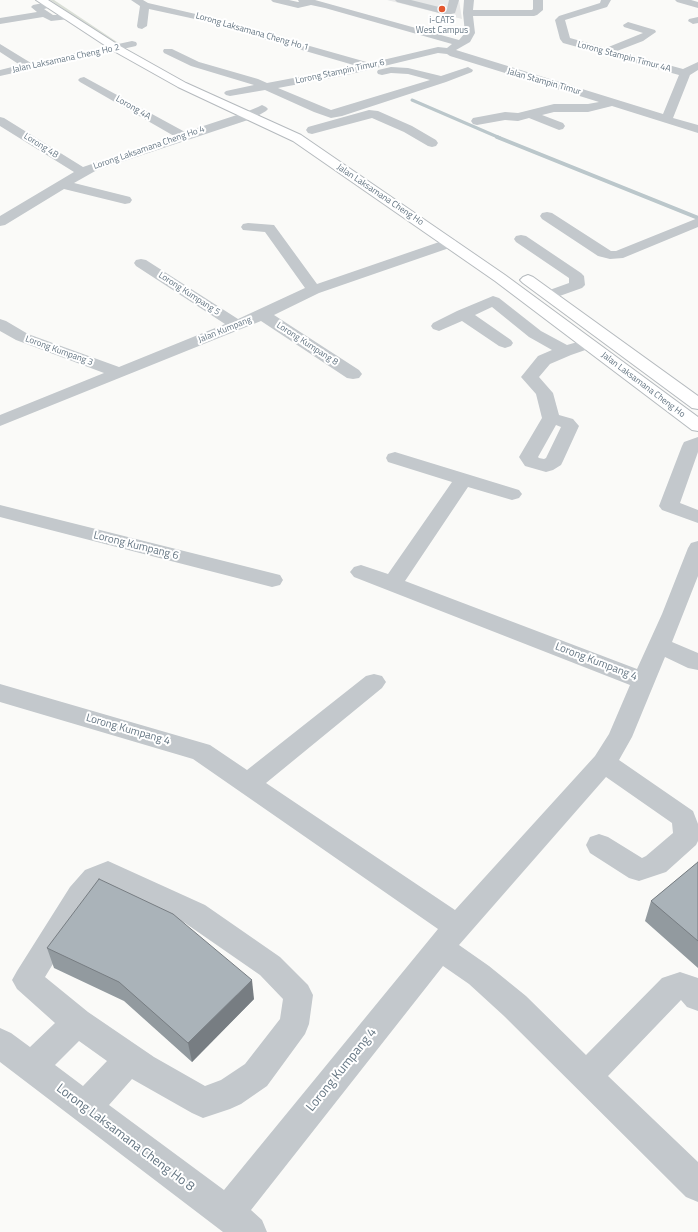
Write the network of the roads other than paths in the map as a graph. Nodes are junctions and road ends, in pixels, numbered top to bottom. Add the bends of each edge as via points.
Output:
1 (276, 0) edge
2 (400, 0) edge
3 (454, 0) edge
4 (469, 0) edge
5 (488, 0) edge
6 (505, 0) edge
7 (521, 0) edge
8 (538, 0) edge
9 (606, 0) edge
10 (680, 0) edge
11 (309, 1) edge
12 (140, 2) edge
13 (698, 5) edge
14 (44, 6) edge
15 (468, 13) junction
16 (486, 13) junction
17 (503, 13) junction
18 (522, 13) junction
19 (0, 21) edge
20 (628, 25) dead end
21 (142, 26) dead end
22 (120, 37) dead end
23 (460, 43) junction
24 (132, 44) junction
25 (0, 48) edge
26 (116, 48) junction
27 (168, 51) dead end
28 (450, 51) junction
29 (606, 52) junction
30 (163, 62) dead end
31 (698, 65) edge
32 (28, 66) junction
33 (368, 66) junction
34 (468, 70) dead end
35 (0, 73) edge
36 (685, 73) junction
37 (84, 80) dead end
38 (442, 80) junction
39 (267, 87) junction
40 (226, 92) joint
41 (281, 93) junction
42 (613, 102) junction
43 (256, 112) junction
44 (530, 114) junction
45 (276, 115) dead end
46 (518, 117) junction
47 (667, 119) junction
48 (0, 120) edge
49 (477, 121) dead end
50 (298, 124) dead end
51 (559, 126) dead end
52 (698, 129) edge
53 (312, 130) junction
54 (517, 130) dead end
55 (183, 136) junction
56 (324, 139) dead end
57 (432, 143) dead end
58 (82, 172) junction
59 (64, 185) junction
60 (125, 200) dead end
61 (547, 216) dead end
62 (0, 222) edge
63 (697, 224) edge
64 (248, 227) dead end
65 (457, 236) junction
66 (521, 239) dead end
67 (141, 263) dead end
68 (514, 271) dead end
69 (314, 290) junction
70 (549, 295) junction
71 (462, 314) junction
72 (262, 315) junction
73 (0, 324) edge
74 (236, 325) junction
75 (439, 326) dead end
76 (505, 343) dead end
77 (588, 344) junction
78 (565, 351) junction
79 (120, 373) junction
80 (353, 374) dead end
81 (698, 404) edge
82 (551, 418) dead end
83 (0, 420) edge
84 (698, 426) edge
85 (698, 443) edge
86 (395, 458) dead end
87 (464, 479) junction
88 (512, 494) dead end
89 (0, 512) edge
90 (698, 517) edge
91 (698, 548) edge
92 (361, 572) dead end
93 (272, 580) dead end
94 (392, 584) junction
95 (659, 645) junction
96 (697, 661) edge
97 (643, 681) junction
98 (374, 682) dead end
99 (0, 693) edge
100 (604, 763) junction
101 (248, 784) junction
102 (599, 845) dead end
103 (449, 938) junction
104 (698, 996) edge
105 (77, 1022) junction
106 (0, 1044) edge
107 (130, 1058) junction
108 (32, 1067) junction
109 (587, 1076) junction
110 (85, 1108) junction
111 (698, 1185) edge
112 (239, 1222) edge

1 - 11 street via 298,5
2 - 3 street via 447,12 452,11
4 - 15 street
5 - 16 street
6 - 17 street
7 - 18 street
8 - 18 street via 537,12
9 - 29 street, Lorong Stampin Timur 4A via 604,5 560,20 567,41
10 - 13 street
11 - 23 street
12 - 21 street
12 - 33 street, Lorong Laksamana Cheng Ho 1
14 - 19 street
14 - 26 main road, Jalan Laksamana Cheng Ho
15 - 16 street
15 - 23 street via 470,33 466,40
16 - 17 street
17 - 18 street
20 - 29 street via 651,32
22 - 24 main road
23 - 28 street
24 - 26 street, Jalan Laksamana Cheng Ho 2
24 - 30 main road
25 - 32 street
26 - 32 street, Jalan Laksamana Cheng Ho 2
26 - 43 main road, Jalan Laksamana Cheng Ho via 182,85
27 - 39 street via 195,64
28 - 33 street, Lorong Stampin Timur 6 via 438,50
28 - 42 street, Jalan Stampin Timur via 467,59
29 - 36 street, Lorong Stampin Timur 4A
31 - 36 street
32 - 35 street, Jalan Laksamana Cheng Ho 2
33 - 39 street, Lorong Stampin Timur 6
34 - 38 street
36 - 47 street
37 - 55 street, Lorong 4A
38 - 41 street via 408,71 391,70
38 - 41 street via 332,114
39 - 40 street, Lorong Stampin Timur 6
39 - 41 street
40 - 43 main road, Jalan Laksamana Cheng Ho
42 - 44 street via 588,108 554,108
42 - 47 street, Jalan Stampin Timur
43 - 45 main road, Jalan Laksamana Cheng Ho
43 - 55 street, Lorong Laksamana Cheng Ho 4
43 - 65 main road, Jalan Laksamana Cheng Ho
44 - 46 street
44 - 51 street
46 - 49 street via 505,116
46 - 54 street via 504,122
47 - 52 street, Jalan Stampin Timur
48 - 58 street, Lorong 4B
50 - 53 main road
53 - 56 main road
53 - 57 street via 374,114
55 - 58 street, Lorong Laksamana Cheng Ho 4
58 - 59 street, Lorong Laksamana Cheng Ho 4
59 - 60 street
59 - 62 street, Lorong Laksamana Cheng Ho 4
61 - 63 street via 610,255 618,255
64 - 69 street via 269,228
65 - 69 street, Jalan Kumpang
65 - 77 main road, Jalan Laksamana Cheng Ho
66 - 70 street via 576,276 577,285
67 - 74 street, Lorong Kumpang 5
68 - 70 main road, Jalan Laksamana Cheng Ho
69 - 72 street, Jalan Kumpang
70 - 81 main road, Jalan Laksamana Cheng Ho
71 - 75 street
71 - 76 street
71 - 78 street via 493,301 535,334
72 - 74 street, Jalan Kumpang
72 - 80 street, Lorong Kumpang 8
73 - 79 street, Lorong Kumpang 3 via 22,337
74 - 79 street, Jalan Kumpang
77 - 78 street
77 - 84 main road, Jalan Laksamana Cheng Ho
78 - 82 street via 544,360 530,377 544,393
79 - 83 street, Jalan Kumpang
85 - 90 street via 691,446 669,506
86 - 87 street
87 - 88 street
87 - 94 street
89 - 93 street, Lorong Kumpang 6
91 - 95 street
92 - 94 street, Lorong Kumpang 4
94 - 97 street, Lorong Kumpang 4
95 - 96 street
95 - 97 street
97 - 100 street, Lorong Kumpang 4 via 620,737
98 - 101 street
99 - 101 street, Lorong Kumpang 4 via 201,752
100 - 102 street via 684,818 687,837 656,864 638,870
100 - 103 street, Lorong Kumpang 4
101 - 103 street, Lorong Kumpang 4
103 - 109 street via 479,975
103 - 112 street, Lorong Kumpang 4
104 - 109 street via 680,985 672,988
105 - 107 street
105 - 107 street via 27,980 80,895 95,878 108,872 195,914 270,966 298,995 294,1024 256,1075 230,1093 203,1102
105 - 108 street
106 - 108 street, Lorong Laksamana Cheng Ho 8
107 - 110 street
108 - 110 street, Lorong Laksamana Cheng Ho 8
109 - 111 street
110 - 112 street, Lorong Laksamana Cheng Ho 8

